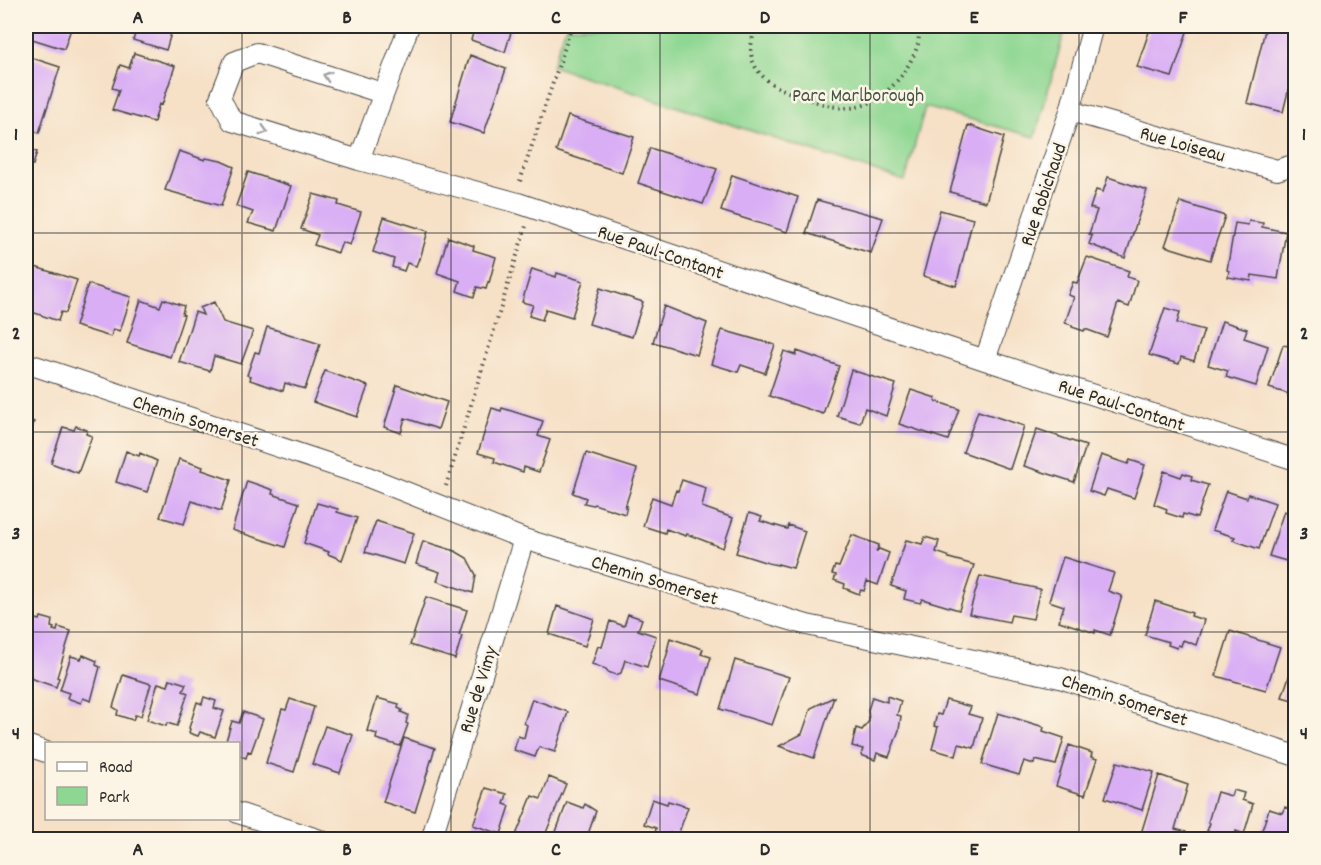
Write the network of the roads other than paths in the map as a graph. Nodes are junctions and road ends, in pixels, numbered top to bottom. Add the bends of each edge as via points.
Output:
1 (409, 26) edge
2 (1093, 26) edge
3 (382, 93) junction
4 (1070, 111) junction
5 (358, 160) junction
6 (1296, 164) edge
7 (985, 360) junction
8 (26, 363) edge
9 (1296, 460) edge
10 (524, 539) junction
11 (26, 745) edge
12 (45, 752) edge
13 (1296, 756) edge
14 (240, 814) edge
15 (320, 840) edge
16 (430, 840) edge

1 - 3 street
2 - 4 street, Rue Robichaud
3 - 5 street
3 -> 5 street, Rue Paul-Contant via 257,53 234,62 220,98 232,121
4 - 6 street, Rue Loiseau via 1277,170
4 - 7 street, Rue Robichaud
5 - 7 street, Rue Paul-Contant via 523,205
7 - 9 street, Rue Paul-Contant
8 - 10 street, Chemin Somerset via 363,475
10 - 13 street, Chemin Somerset via 807,625 1060,678
10 - 16 street, Rue de Vimy
11 - 12 street
14 - 15 street

